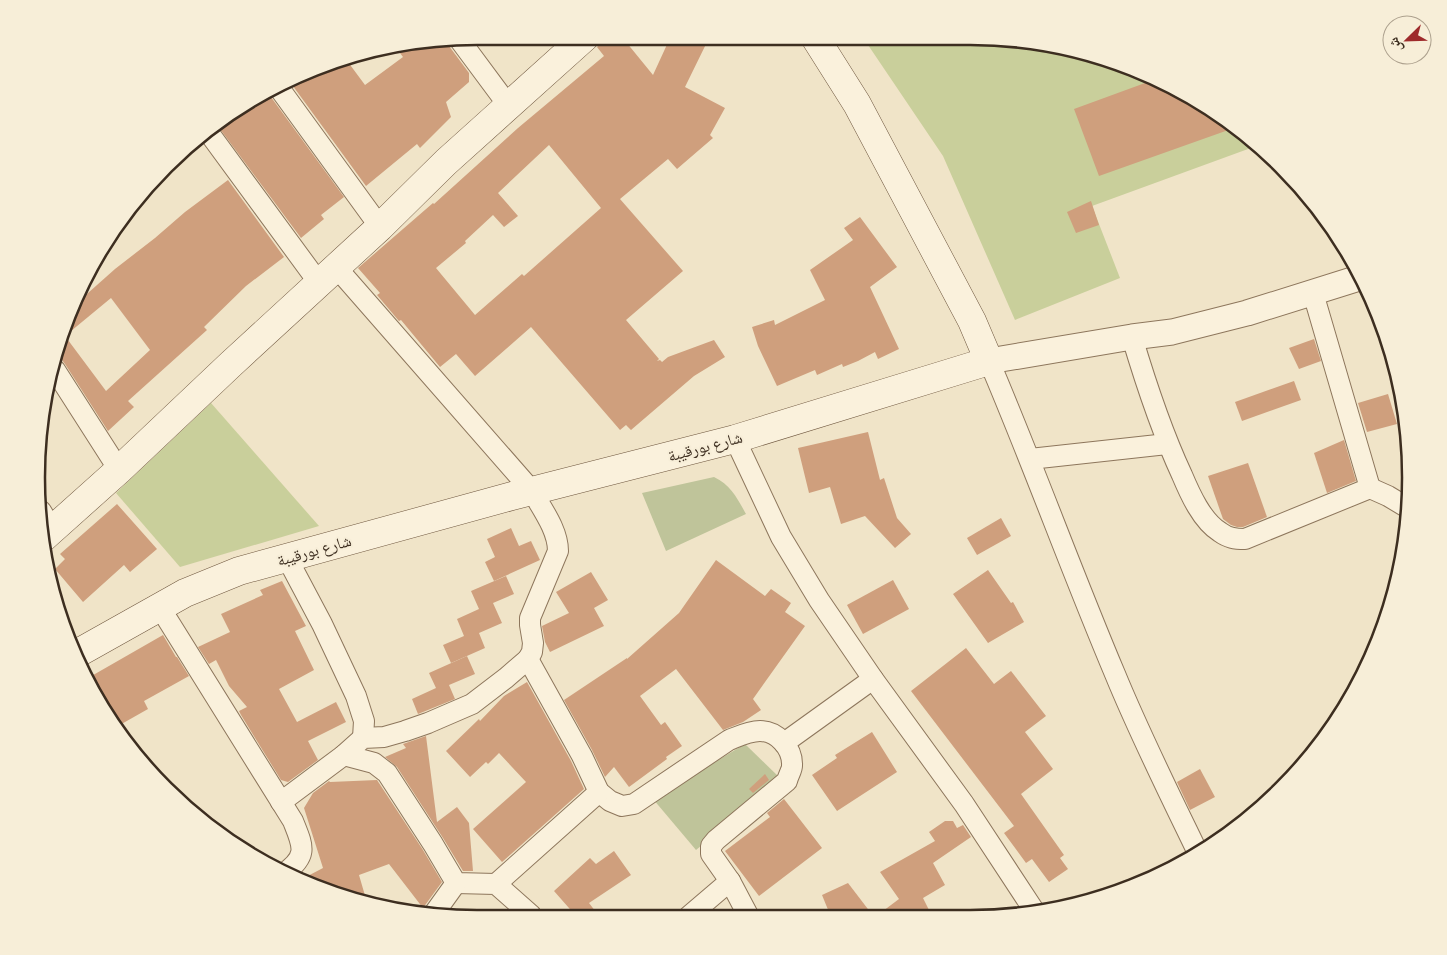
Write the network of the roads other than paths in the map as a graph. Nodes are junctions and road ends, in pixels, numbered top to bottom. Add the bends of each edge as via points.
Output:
1 (464, 45) edge
2 (576, 45) edge
3 (820, 45) edge
4 (282, 92) edge
5 (508, 105) junction
6 (212, 136) edge
7 (380, 227) junction
8 (328, 275) junction
9 (1354, 280) edge
10 (1313, 293) junction
11 (1132, 337) junction
12 (989, 361) junction
13 (58, 373) edge
14 (735, 439) junction
15 (1167, 444) junction
16 (1030, 459) junction
17 (119, 470) junction
18 (1370, 488) junction
19 (532, 491) junction
20 (1401, 504) edge
21 (48, 524) edge
22 (287, 558) junction
23 (159, 606) junction
24 (82, 651) edge
25 (528, 659) junction
26 (873, 679) junction
27 (363, 738) junction
28 (784, 743) junction
29 (344, 755) junction
30 (600, 792) junction
31 (281, 802) junction
32 (1195, 846) edge
33 (291, 867) edge
34 (730, 881) junction
35 (456, 883) junction
36 (496, 884) junction
37 (1031, 905) edge
38 (438, 908) edge
39 (524, 910) edge
40 (696, 910) edge
41 (745, 910) edge

1 - 5 street
2 - 5 main road
3 - 12 main road via 857,104 972,321
4 - 7 street
5 - 7 main road
6 - 8 street
7 - 8 main road
8 - 17 main road
8 - 19 street
9 - 10 street
10 - 11 street via 1172,332
10 - 18 street
11 - 12 street
11 - 15 street
12 - 14 main road, شارع بورقيبة
12 - 16 street
13 - 17 street
14 - 19 main road, شارع بورقيبة
14 - 26 street via 781,537
15 - 16 street
15 - 18 street via 1193,501 1218,532 1232,539 1245,539
16 - 32 street via 1115,675
17 - 21 main road
18 - 20 street
19 - 22 main road, شارع بورقيبة
19 - 25 street via 558,543 558,551 530,618 533,648
22 - 23 main road, شارع بورقيبة via 239,571
22 - 27 street via 356,696 364,721
23 - 24 main road, شارع بورقيبة
23 - 31 street
25 - 27 street via 472,704 405,731
25 - 30 street
26 - 28 street
26 - 37 street via 964,804
27 - 29 street
28 - 30 street via 773,733 746,733 729,740 634,804 622,806
28 - 34 street via 792,766 787,781 711,846 710,854
29 - 31 street
29 - 35 street via 374,763 387,773
30 - 36 street
31 - 33 street via 302,843 298,861
34 - 40 street
34 - 41 street
35 - 36 street
35 - 38 street
36 - 39 street

